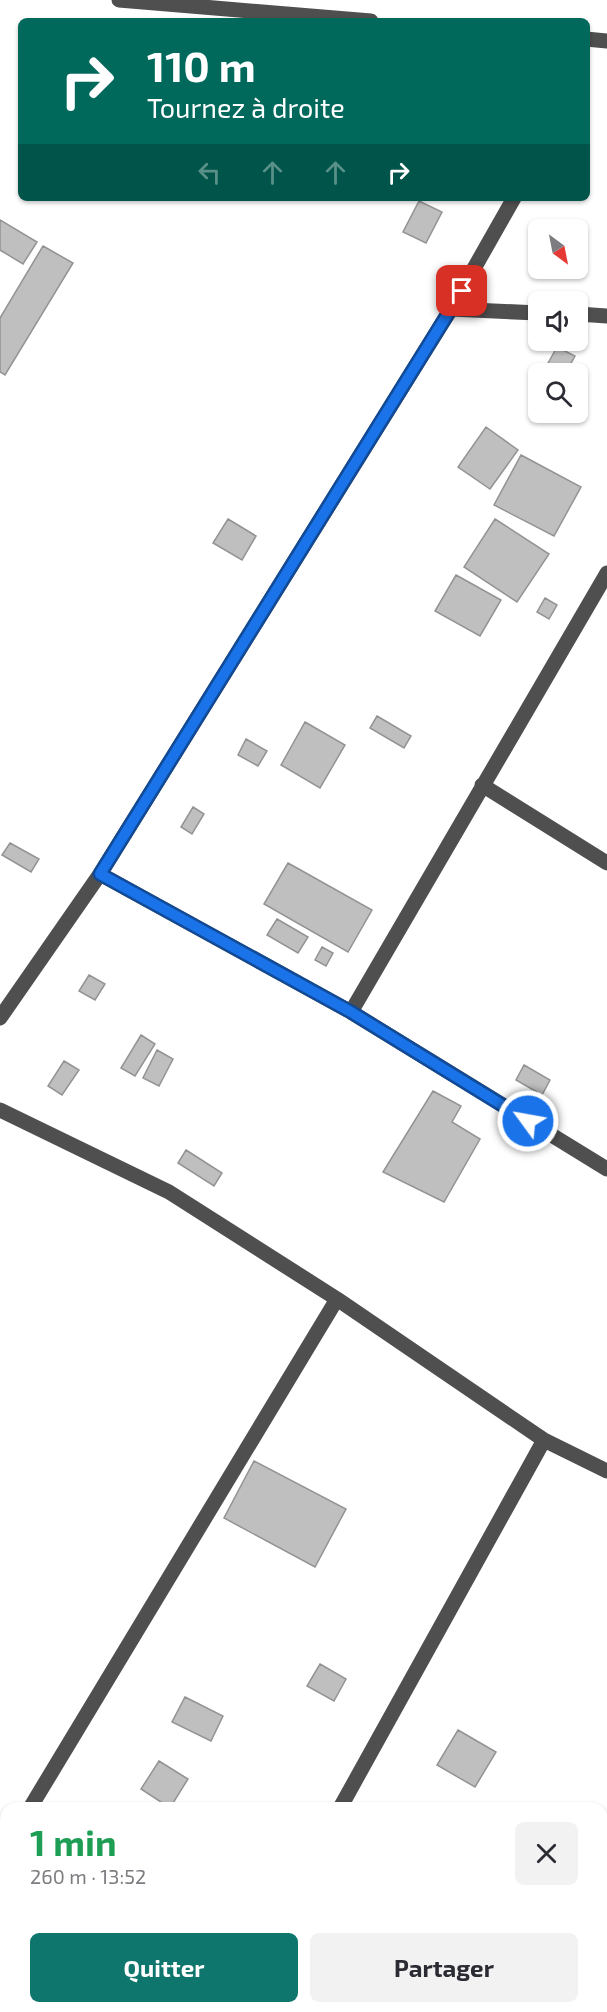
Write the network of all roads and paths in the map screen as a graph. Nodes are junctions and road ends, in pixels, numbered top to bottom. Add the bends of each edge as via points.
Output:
1 (119, 0) edge
2 (278, 7) edge
3 (351, 18) edge
4 (590, 39) edge
5 (607, 41) edge
6 (512, 201) edge
7 (452, 309) junction
8 (528, 313) edge
9 (588, 315) edge
10 (607, 316) edge
11 (607, 573) edge
12 (482, 785) junction
13 (607, 863) edge
14 (100, 874) junction
15 (351, 1012) junction
16 (0, 1018) edge
17 (0, 1110) edge
18 (607, 1169) edge
19 (337, 1299) junction
20 (544, 1440) junction
21 (607, 1472) edge
22 (34, 1802) edge
23 (343, 1802) edge

1 - 2 street
2 - 3 street
4 - 5 street
6 - 7 street
7 - 8 street
7 - 14 street
9 - 10 street
11 - 12 street
12 - 13 street
12 - 15 street
14 - 15 street
14 - 16 street
15 - 18 street
17 - 19 street via 169,1192
19 - 20 street
19 - 22 street
20 - 21 street
20 - 23 street

